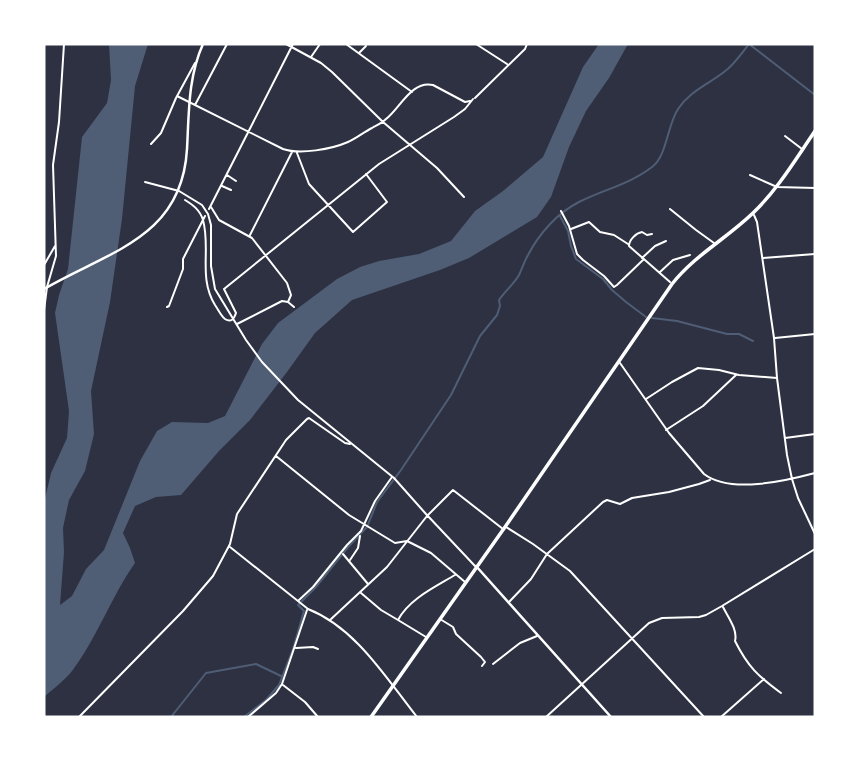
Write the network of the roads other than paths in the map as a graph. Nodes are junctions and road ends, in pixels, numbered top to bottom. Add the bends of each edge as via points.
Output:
1 (64, 44) edge
2 (203, 44) edge
3 (227, 44) edge
4 (286, 44) edge
5 (320, 44) edge
6 (346, 44) edge
7 (476, 44) edge
8 (527, 44) edge
9 (292, 45) edge
10 (366, 46) dead end
11 (358, 53) junction
12 (311, 58) junction
13 (197, 61) junction
14 (508, 65) junction
15 (412, 92) junction
16 (177, 96) junction
17 (473, 99) junction
18 (190, 102) junction
19 (195, 105) junction
20 (383, 122) junction
21 (815, 131) edge
22 (249, 132) junction
23 (785, 136) dead end
24 (151, 145) dead end
25 (411, 145) junction
26 (803, 150) junction
27 (292, 151) junction
28 (296, 152) junction
29 (226, 174) junction
30 (366, 174) junction
31 (750, 175) dead end
32 (236, 181) dead end
33 (145, 182) dead end
34 (221, 185) junction
35 (777, 187) junction
36 (815, 188) edge
37 (231, 190) dead end
38 (179, 191) junction
39 (464, 197) dead end
40 (185, 200) dead end
41 (328, 204) junction
42 (670, 209) dead end
43 (561, 211) dead end
44 (753, 213) junction
45 (205, 216) dead end
46 (203, 220) junction
47 (570, 229) junction
48 (652, 234) dead end
49 (249, 236) junction
50 (666, 241) dead end
51 (715, 243) junction
52 (55, 245) junction
53 (629, 245) junction
54 (815, 254) edge
55 (690, 255) dead end
56 (264, 256) junction
57 (762, 258) junction
58 (643, 259) junction
59 (44, 265) edge
60 (659, 272) junction
61 (672, 284) junction
62 (46, 288) edge
63 (288, 302) junction
64 (167, 307) dead end
65 (294, 307) dead end
66 (44, 310) edge
67 (233, 320) junction
68 (236, 325) junction
69 (815, 334) edge
70 (774, 338) junction
71 (619, 362) junction
72 (736, 375) junction
73 (777, 378) junction
74 (645, 400) junction
75 (666, 430) junction
76 (815, 434) edge
77 (785, 438) junction
78 (351, 443) junction
79 (275, 456) junction
80 (815, 473) edge
81 (393, 477) junction
82 (710, 479) junction
83 (792, 479) junction
84 (427, 516) junction
85 (365, 526) junction
86 (504, 528) junction
87 (815, 534) edge
88 (360, 536) dead end
89 (407, 541) junction
90 (229, 546) junction
91 (815, 549) edge
92 (343, 554) dead end
93 (547, 554) junction
94 (349, 561) junction
95 (476, 566) junction
96 (456, 575) junction
97 (465, 582) junction
98 (368, 585) junction
99 (360, 592) junction
100 (299, 601) junction
101 (508, 603) junction
102 (722, 606) junction
103 (308, 609) junction
104 (440, 618) junction
105 (398, 620) junction
106 (330, 621) junction
107 (538, 636) junction
108 (426, 637) junction
109 (631, 638) junction
110 (295, 649) junction
111 (318, 649) dead end
112 (494, 664) dead end
113 (482, 666) dead end
114 (764, 679) junction
115 (282, 684) junction
116 (581, 684) junction
117 (392, 686) junction
118 (781, 693) dead end
119 (79, 717) edge
120 (248, 717) edge
121 (318, 717) edge
122 (371, 717) edge
123 (417, 717) edge
124 (546, 717) edge
125 (611, 717) edge
126 (704, 717) edge
127 (721, 717) edge

1 - 52 street via 53,165
2 - 13 main road
3 - 19 street
4 - 9 street
5 - 12 street
6 - 11 street
7 - 14 street
8 - 14 street
9 - 12 street
9 - 22 street
10 - 11 street
11 - 15 street
12 - 20 street
13 - 16 street
13 - 18 main road
14 - 17 street
15 - 17 street via 427,84 465,102
15 - 20 street
16 - 18 street
16 - 24 street
17 - 25 street
18 - 19 street
18 - 38 main road
19 - 22 street
20 - 25 street
20 - 28 street via 339,145
21 - 26 main road
22 - 27 street
22 - 29 street
23 - 26 street
25 - 30 street
25 - 39 street
26 - 35 main road
27 - 28 street
27 - 49 street
28 - 41 street via 309,184
29 - 32 street
29 - 34 street
30 - 41 street
30 - 41 street via 387,202 353,232
31 - 35 street
33 - 38 street
34 - 37 street
34 - 49 street via 210,207 219,220
35 - 36 street
35 - 44 main road
38 - 62 main road via 155,225 135,241
38 - 67 street via 199,202 208,214 215,289
40 - 46 street
41 - 56 street
42 - 51 street
43 - 47 street
44 - 51 main road
44 - 57 street
45 - 46 street
46 - 64 street via 183,259
46 - 67 street via 206,280 223,318
47 - 53 street via 589,222
47 - 58 street via 580,258 614,287
48 - 53 street via 638,233
49 - 56 street
50 - 58 street
51 - 61 main road
52 - 59 street
52 - 62 street
53 - 58 street
54 - 57 street
55 - 60 street via 673,260
56 - 63 street via 287,283
56 - 67 street via 223,290 236,313
57 - 70 street
58 - 60 street
60 - 61 street
61 - 71 main road
62 - 66 street
63 - 65 street
63 - 68 street via 282,300
67 - 68 street
68 - 78 street via 262,362 298,400
69 - 70 street
70 - 73 street
71 - 74 street
71 - 86 main road
72 - 73 street
72 - 74 street via 698,368
72 - 75 street via 703,406
73 - 77 street
74 - 75 street
75 - 82 street
76 - 77 street
77 - 83 street
78 - 79 street via 309,418
78 - 81 street
79 - 85 street
79 - 90 street via 237,514
80 - 83 street
81 - 84 street
81 - 85 street via 375,501
82 - 83 street via 738,485
82 - 93 street via 620,504 607,500
83 - 87 street
84 - 86 street via 453,491
84 - 89 street
84 - 95 street
85 - 89 street via 395,542
85 - 100 street
86 - 93 street
86 - 95 main road
88 - 94 street
89 - 96 street via 431,553
89 - 98 street
90 - 100 street
90 - 119 street via 214,576
91 - 102 street
92 - 94 street
93 - 101 street
93 - 109 street via 570,571
94 - 98 street
95 - 97 main road
95 - 101 main road
96 - 97 street
96 - 105 street via 410,605
97 - 104 main road
98 - 99 street
99 - 105 street
99 - 106 street
100 - 103 street
101 - 107 main road
102 - 109 street via 699,617 655,620
102 - 114 street via 746,662
103 - 106 street
103 - 110 street
104 - 108 main road
104 - 113 street via 481,657
105 - 108 street
106 - 117 street
107 - 112 street via 520,643
107 - 116 main road
108 - 117 main road
109 - 116 street
109 - 126 street
110 - 111 street
110 - 115 street
114 - 118 street
114 - 127 street
115 - 120 street
115 - 121 street
116 - 124 street
116 - 125 main road
117 - 122 main road
117 - 123 street

